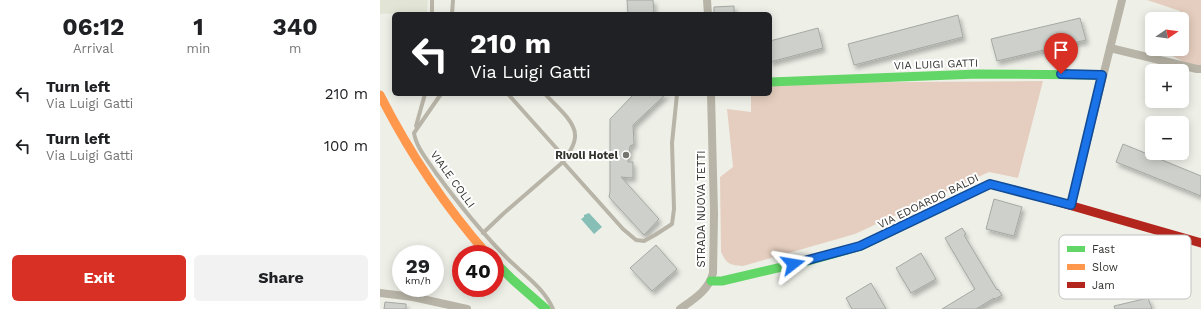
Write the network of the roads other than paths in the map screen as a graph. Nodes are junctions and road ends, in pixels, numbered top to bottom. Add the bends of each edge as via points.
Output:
1 (432, 0) edge
2 (452, 0) edge
3 (707, 0) edge
4 (1122, 0) edge
5 (432, 12) edge
6 (452, 12) edge
7 (708, 12) edge
8 (1110, 48) junction
9 (1201, 69) edge
10 (1102, 75) junction
11 (772, 82) edge
12 (380, 95) edge
13 (424, 96) edge
14 (440, 96) edge
15 (510, 96) edge
16 (547, 96) edge
17 (677, 96) edge
18 (711, 96) edge
19 (414, 133) junction
20 (563, 162) junction
21 (1071, 205) junction
22 (483, 233) junction
23 (1174, 235) edge
24 (1191, 240) edge
25 (1201, 243) edge
26 (479, 245) edge
27 (504, 271) edge
28 (711, 281) junction
29 (380, 293) edge
30 (468, 309) edge
31 (546, 309) edge
32 (553, 309) edge
33 (680, 309) edge

1 - 5 lane
2 - 6 lane
3 - 7 street
4 - 8 street
8 - 9 street
8 - 10 street
10 - 11 street, VIA LUIGI GATTI via 1008,74
10 - 21 street
12 - 26 street via 403,140 427,178
13 - 19 lane
14 - 19 lane
15 - 20 lane via 558,150
16 - 20 lane via 573,124 576,135 572,149
17 - 20 lane via 672,143 672,224 655,235 644,241 636,240
18 - 28 street, STRADA NUOVA TETTI via 714,240
19 - 22 lane, VIALE COLLI via 415,141 432,167
20 - 22 lane
21 - 23 street, VIA EDOARDO BALDI
21 - 28 street, VIA EDOARDO BALDI via 990,184 860,246 808,261 722,281
22 - 32 lane, VIALE COLLI via 541,290
24 - 25 street, VIA EDOARDO BALDI
27 - 31 street
28 - 33 street, STRADA NUOVA TETTI via 700,294
29 - 30 street

